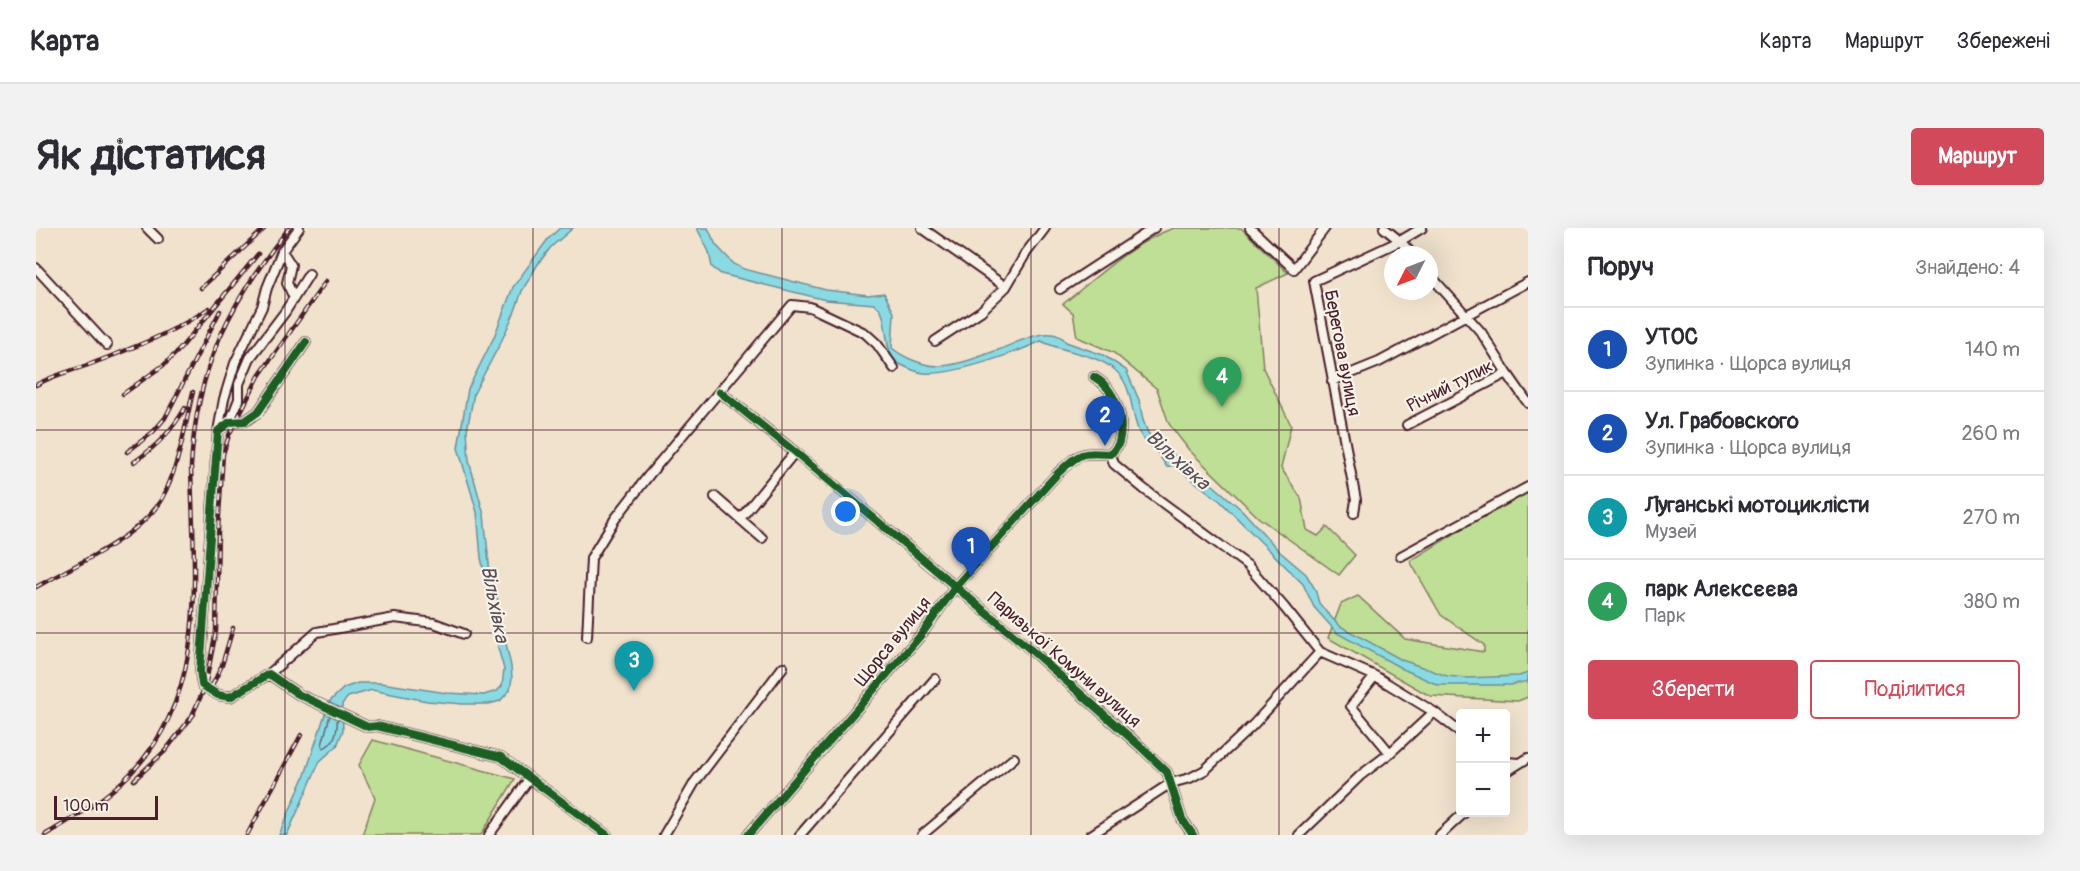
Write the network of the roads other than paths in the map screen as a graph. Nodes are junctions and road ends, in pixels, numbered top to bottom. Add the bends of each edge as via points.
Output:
1 (147, 228) edge
2 (299, 228) edge
3 (922, 228) edge
4 (1046, 228) edge
5 (1154, 228) edge
6 (1250, 228) edge
7 (1326, 228) edge
8 (1384, 228) edge
9 (1422, 228) edge
10 (158, 239) dead end
11 (1400, 241) junction
12 (1405, 246) edge
13 (282, 250) junction
14 (36, 268) edge
15 (309, 274) dead end
16 (1528, 282) edge
17 (1438, 284) edge
18 (1006, 287) junction
19 (1060, 289) dead end
20 (294, 298) junction
21 (1466, 316) junction
22 (935, 341) dead end
23 (306, 342) dead end
24 (107, 345) dead end
25 (894, 368) dead end
26 (1507, 374) junction
27 (1094, 377) dead end
28 (1332, 381) junction
29 (720, 392) junction
30 (1528, 401) edge
31 (230, 422) junction
32 (1407, 425) dead end
33 (218, 431) junction
34 (795, 452) junction
35 (1111, 454) junction
36 (1528, 487) edge
37 (715, 497) dead end
38 (1354, 513) dead end
39 (740, 519) junction
40 (762, 538) dead end
41 (1401, 556) dead end
42 (956, 586) junction
43 (464, 634) dead end
44 (587, 636) dead end
45 (1320, 652) junction
46 (783, 667) dead end
47 (269, 674) junction
48 (1376, 676) junction
49 (935, 678) dead end
50 (1434, 712) junction
51 (1456, 728) edge
52 (1390, 753) junction
53 (1014, 758) dead end
54 (1525, 761) edge
55 (1510, 762) edge
56 (1510, 770) edge
57 (529, 779) junction
58 (1171, 783) junction
59 (1460, 817) edge
60 (489, 835) edge
61 (606, 835) edge
62 (663, 835) edge
63 (748, 835) edge
64 (800, 835) edge
65 (922, 835) edge
66 (1091, 835) edge
67 (1194, 835) edge
68 (1299, 835) edge
69 (1440, 835) edge

1 - 10 street
2 - 13 street
3 - 18 street
4 - 18 street
5 - 19 street
6 - 7 street via 1294,269
8 - 11 street
9 - 11 street, Берегова вулиця
11 - 12 street
11 - 28 street, Берегова вулиця via 1314,281
13 - 20 street via 291,265 287,283
13 - 33 street via 262,307 235,363
14 - 24 street
15 - 20 street
16 - 21 street
17 - 21 street
18 - 22 street via 981,311
20 - 31 street via 250,357
21 - 26 street via 1481,332
21 - 28 street via 1379,362
23 - 31 street via 258,412 245,421
25 - 29 street via 865,333 810,307 792,305
26 - 30 street
26 - 32 street, Річний тупик
27 - 35 street via 1105,383 1120,419 1119,443
28 - 38 street, Берегова вулиця via 1356,500
29 - 34 street, Паризької Комуни вулиця
29 - 44 street via 649,475 591,558
31 - 33 street
33 - 47 street via 202,685 230,697
34 - 39 street
34 - 42 street, Паризької Комуни вулиця
35 - 42 street, Щорса вулиця via 1085,452 1072,459
35 - 45 street via 1114,464 1144,489 1247,565
36 - 41 street
37 - 39 street
39 - 40 street
42 - 58 street, Паризької Комуни вулиця via 1142,748 1167,772
42 - 63 street, Щорса вулиця via 921,635
43 - 47 street via 434,623 395,618 317,632
45 - 48 street
45 - 58 street via 1205,770
46 - 62 street via 695,782
47 - 57 street via 298,694 368,727 501,757
48 - 50 street
48 - 52 street via 1352,706
49 - 64 street
50 - 51 street
50 - 52 street
52 - 68 street via 1361,775
53 - 65 street
54 - 55 street
54 - 56 street
57 - 60 street
57 - 61 street
58 - 66 street
58 - 67 street, Паризької Комуни вулиця via 1182,819
59 - 69 street

